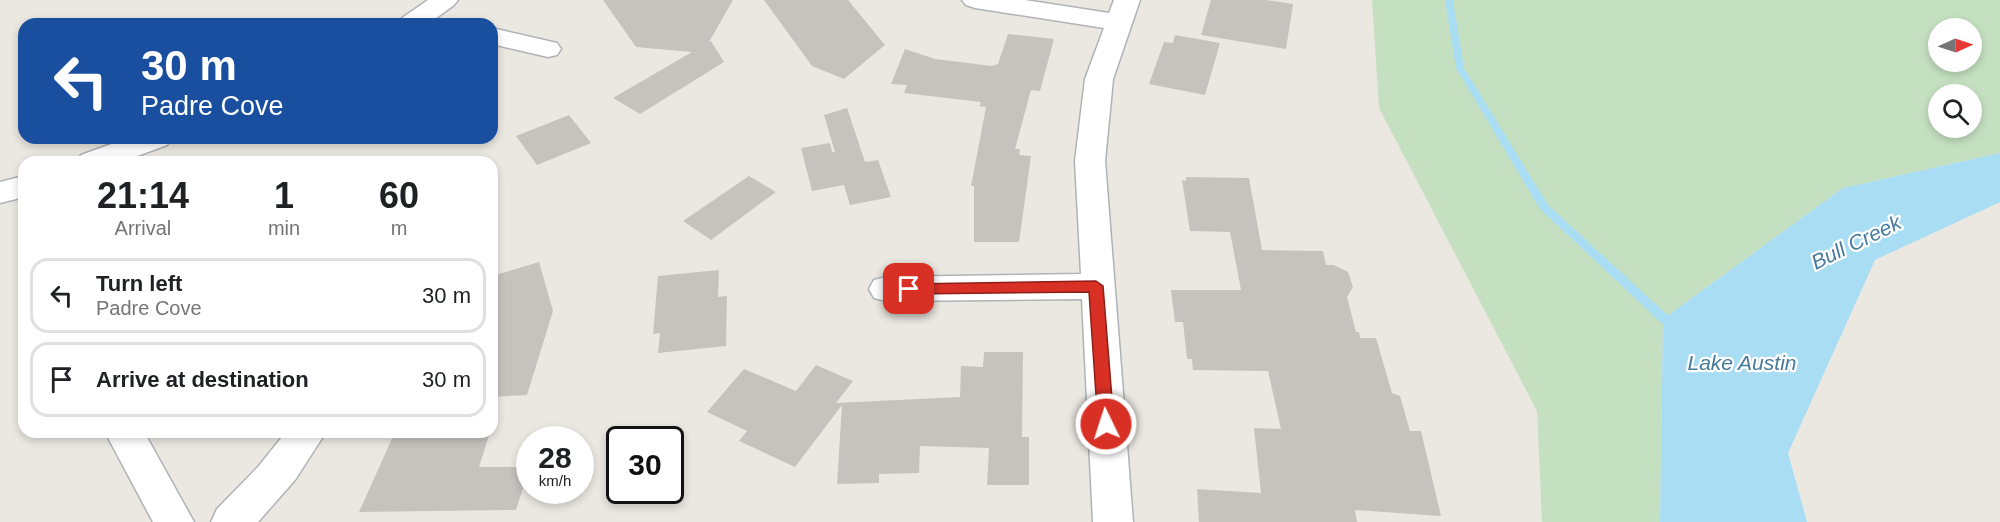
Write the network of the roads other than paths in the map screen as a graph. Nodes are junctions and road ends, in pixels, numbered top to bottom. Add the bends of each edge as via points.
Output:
1 (445, 0) edge
2 (975, 0) edge
3 (1122, 11) edge
4 (429, 18) edge
5 (498, 38) edge
6 (548, 50) dead end
7 (141, 144) edge
8 (108, 156) edge
9 (18, 188) edge
10 (0, 193) edge
11 (1096, 286) junction
12 (886, 289) dead end
13 (127, 438) edge
14 (303, 438) edge
15 (174, 522) edge
16 (231, 522) edge
17 (1113, 522) edge

1 - 4 street
2 - 3 street
3 - 11 street via 1099,79 1090,161
5 - 6 street
7 - 8 street
9 - 10 street
11 - 12 street
11 - 17 street
13 - 15 street
14 - 16 street via 264,490

